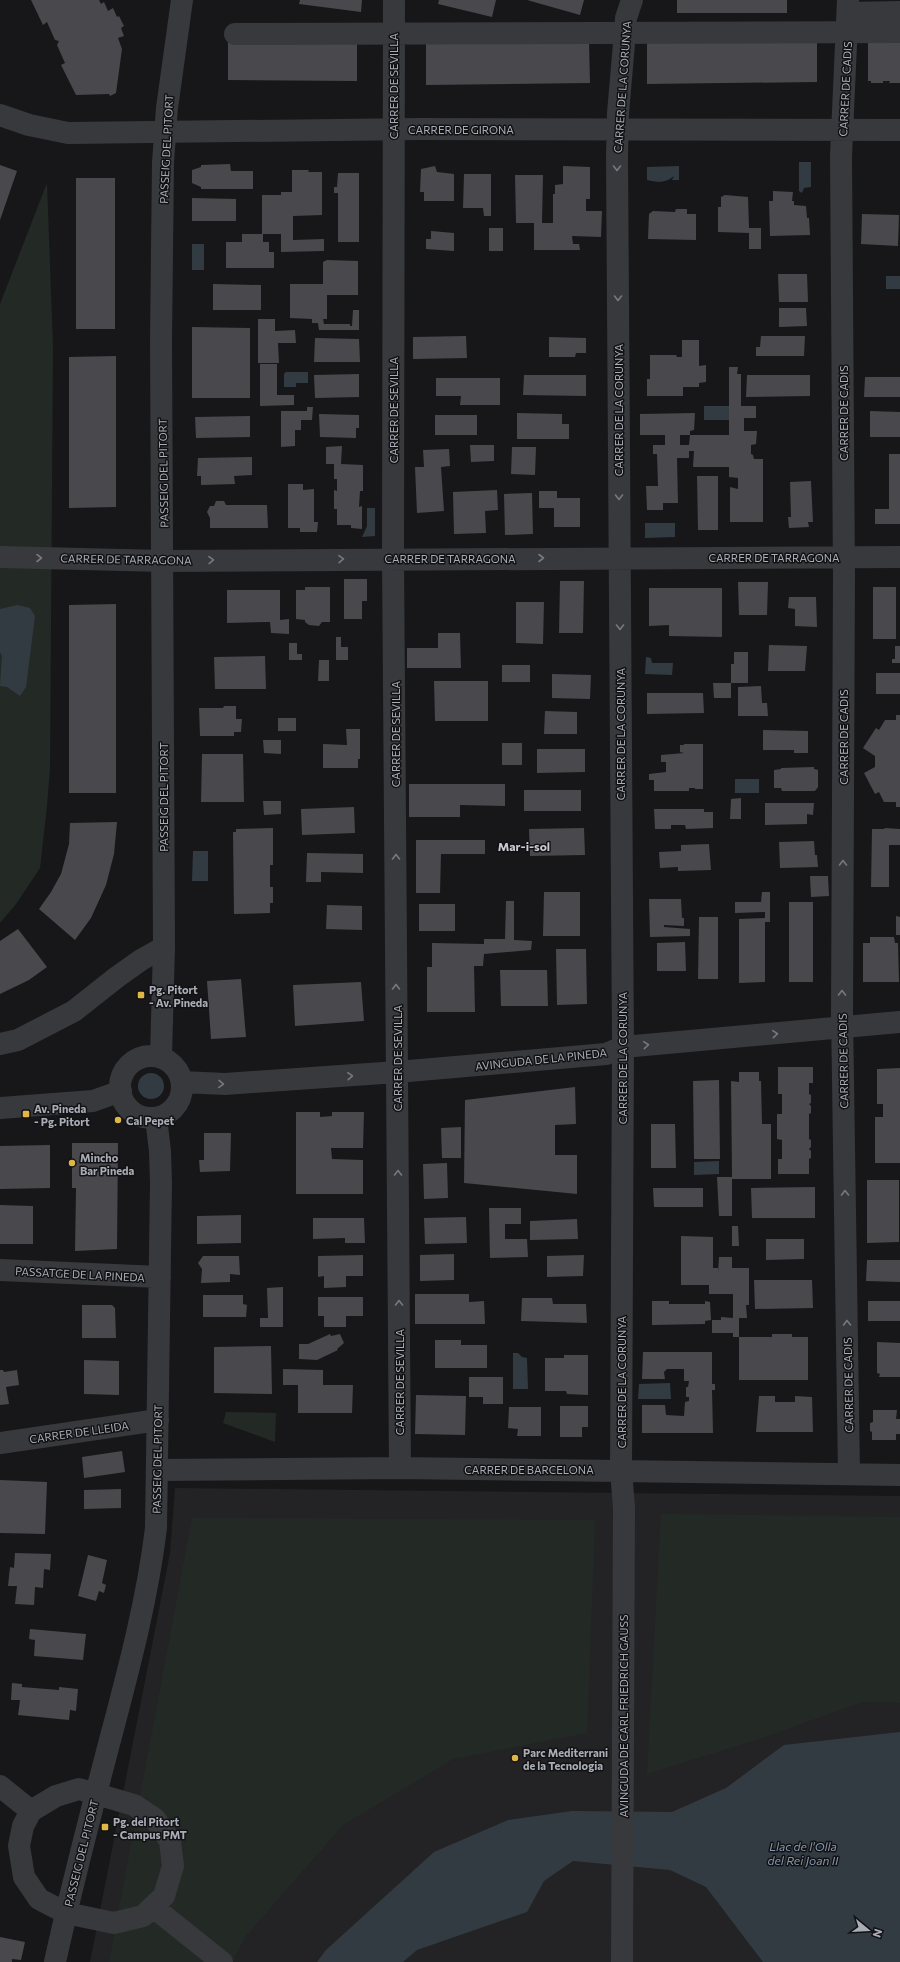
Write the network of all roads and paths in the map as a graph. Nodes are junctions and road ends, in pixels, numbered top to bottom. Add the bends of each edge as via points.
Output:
1 (182, 0) edge
2 (394, 0) edge
3 (632, 0) edge
4 (900, 12) edge
5 (848, 15) edge
6 (394, 32) junction
7 (625, 32) junction
8 (900, 32) edge
9 (235, 34) dead end
10 (0, 115) edge
11 (618, 128) junction
12 (393, 129) junction
13 (843, 129) junction
14 (900, 130) edge
15 (166, 132) junction
16 (0, 557) edge
17 (843, 557) junction
18 (900, 557) edge
19 (394, 558) junction
20 (619, 558) junction
21 (164, 560) junction
22 (164, 947) junction
23 (900, 1022) edge
24 (843, 1028) junction
25 (0, 1044) edge
26 (623, 1047) junction
27 (161, 1057) junction
28 (397, 1072) junction
29 (182, 1082) junction
30 (121, 1091) junction
31 (0, 1108) edge
32 (156, 1118) junction
33 (0, 1270) edge
34 (160, 1277) junction
35 (158, 1420) junction
36 (0, 1443) edge
37 (400, 1468) junction
38 (158, 1470) junction
39 (621, 1470) junction
40 (850, 1474) junction
41 (900, 1475) edge
42 (0, 1786) edge
43 (96, 1794) junction
44 (30, 1811) junction
45 (153, 1907) junction
46 (66, 1913) junction
47 (622, 1961) edge
48 (55, 1962) edge
49 (222, 1962) edge

1 - 15 street, PASSEIG DEL PITORT
2 - 6 street, CARRER DE SEVILLA
3 - 7 street, CARRER DE LA CORUNYA via 626,18
4 - 5 street
5 - 7 street
5 - 8 street
5 - 13 street, CARRER DE CADIS
6 - 7 street
6 - 9 street
6 - 12 street, CARRER DE SEVILLA
7 - 11 street, CARRER DE LA CORUNYA
10 - 15 street, CARRER DE GIRONA via 29,125 68,133
11 - 12 street, CARRER DE GIRONA
11 - 13 street, CARRER DE GIRONA
11 -> 20 street, CARRER DE LA CORUNYA
12 - 15 street, CARRER DE GIRONA
12 - 19 street, CARRER DE SEVILLA
13 - 14 street, CARRER DE GIRONA
13 - 17 street, CARRER DE CADIS
15 - 21 street, PASSEIG DEL PITORT via 163,162 161,334
16 -> 21 street, CARRER DE TARRAGONA
17 - 18 street, CARRER DE TARRAGONA
17 - 20 street, CARRER DE TARRAGONA
24 -> 17 street, CARRER DE CADIS
19 -> 20 street, CARRER DE TARRAGONA
21 -> 19 street, CARRER DE TARRAGONA
28 -> 19 street, CARRER DE SEVILLA
20 -> 26 street, CARRER DE LA CORUNYA
21 - 22 street, PASSEIG DEL PITORT
22 - 25 street via 117,977 74,1011 18,1040
22 - 27 street, PASSEIG DEL PITORT
23 - 24 street, AVINGUDA DE LA PINEDA
26 -> 24 street, AVINGUDA DE LA PINEDA
40 -> 24 street, CARRER DE CADIS
26 - 28 street, AVINGUDA DE LA PINEDA via 606,1054
26 - 39 street, CARRER DE LA CORUNYA
27 - 29 street via 178,1072
27 - 30 street via 142,1058 132,1063 121,1081
29 -> 28 street, AVINGUDA DE LA PINEDA via 225,1084
37 -> 28 street, CARRER DE SEVILLA
29 - 32 street via 179,1101 165,1115
30 - 31 street via 93,1101
30 - 32 street via 129,1109 137,1115
32 - 34 street, PASSEIG DEL PITORT via 160,1151
33 - 34 street, PASSATGE DE LA PINEDA
34 - 35 street, PASSEIG DEL PITORT
35 - 36 street, CARRER DE LLEIDA
35 - 38 street, PASSEIG DEL PITORT
37 - 38 street, CARRER DE BARCELONA
37 - 39 street, CARRER DE BARCELONA
38 - 43 street, PASSEIG DEL PITORT via 156,1528 150,1572 138,1632
39 - 40 street, CARRER DE BARCELONA
39 - 47 street, AVINGUDA DE CARL FRIEDRICH GAUSS via 624,1508
40 - 41 street, CARRER DE BARCELONA
42 - 44 street
43 - 44 street, PASSEIG DEL PITORT via 79,1789 56,1796
43 - 45 street via 134,1805 150,1815 170,1841 173,1866 164,1896
43 - 46 street, PASSEIG DEL PITORT
44 - 46 street, PASSEIG DEL PITORT via 23,1826 19,1846 24,1877 39,1899
45 - 46 street via 143,1916 114,1923
45 - 49 street
46 - 48 street, PASSEIG DEL PITORT

